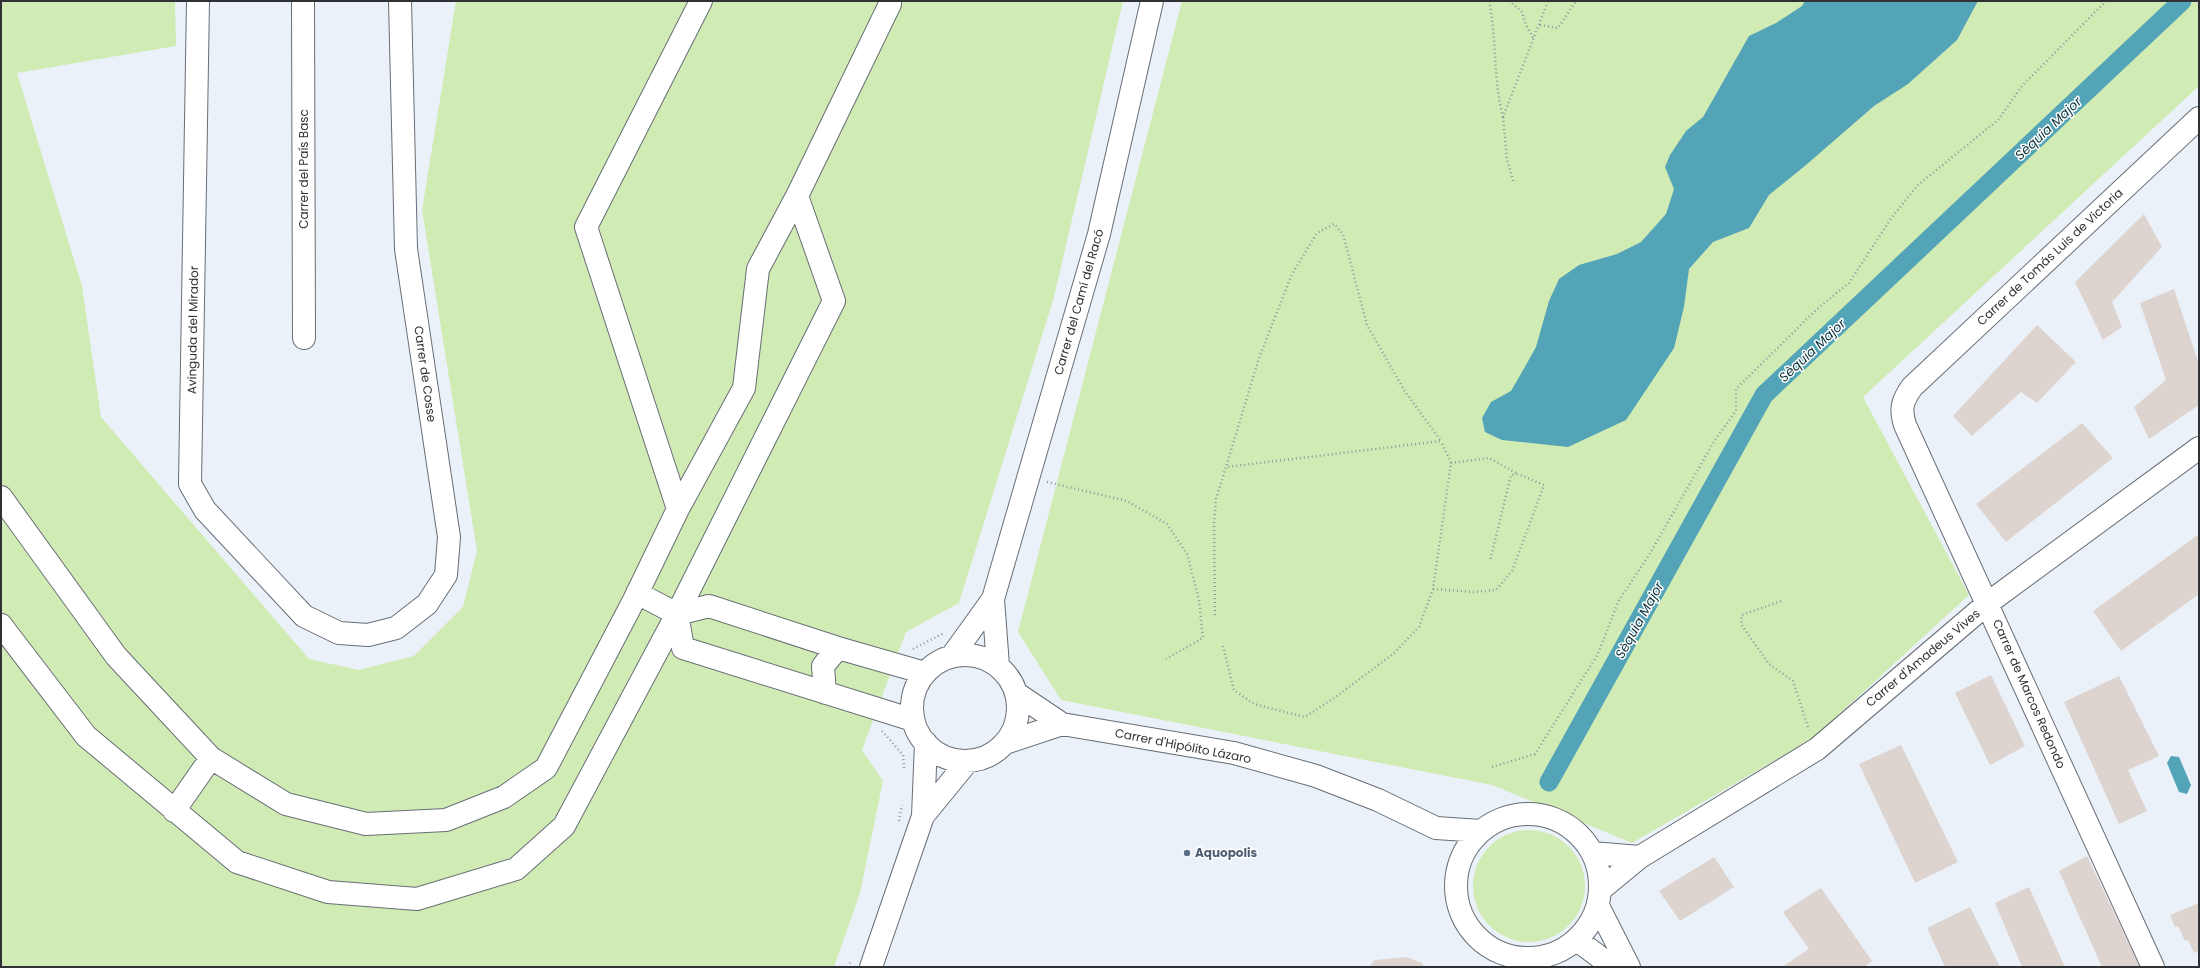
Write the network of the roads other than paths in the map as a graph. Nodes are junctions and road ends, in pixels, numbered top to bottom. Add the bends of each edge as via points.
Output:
1 (198, 1) edge
2 (303, 1) edge
3 (400, 1) edge
4 (701, 1) edge
5 (890, 1) edge
6 (1152, 1) edge
7 (2199, 118) edge
8 (796, 196) junction
9 (304, 338) dead end
10 (1904, 399) joint
11 (2199, 448) edge
12 (1, 497) edge
13 (678, 510) junction
14 (637, 593) junction
15 (993, 599) junction
16 (1988, 603) junction
17 (677, 614) junction
18 (304, 616) joint
19 (1, 625) edge
20 (838, 648) junction
21 (952, 656) junction
22 (998, 666) junction
23 (925, 673) junction
24 (825, 693) junction
25 (1016, 693) junction
26 (913, 720) junction
27 (1062, 724) junction
28 (926, 743) junction
29 (1004, 743) junction
30 (211, 758) junction
31 (968, 760) junction
32 (174, 811) junction
33 (923, 816) junction
34 (1436, 828) junction
35 (1481, 831) junction
36 (1592, 853) junction
37 (1640, 857) junction
38 (1460, 862) junction
39 (1599, 898) junction
40 (1577, 940) junction
41 (871, 967) edge
42 (1613, 967) edge
43 (1629, 967) edge
44 (2153, 967) edge

1 - 18 street, Avinguda del Mirador via 190,484 205,510
2 - 9 street, Carrer del País Basc
3 - 18 street, Carrer de Cosse via 406,249 449,537 446,575 427,604 396,628 368,635 339,633
4 - 13 street via 586,227
5 - 8 street
6 - 15 street, Carrer del Camí del Racó via 1099,234
7 - 10 street, Carrer de Tomás Luis de Victoria via 1912,387
8 - 13 street via 758,269 744,388
8 - 17 street via 834,301
10 - 16 street, Carrer de Marcos Redondo via 1901,410 1905,425
11 - 16 street, Carrer d'Amadeus Vives
12 - 30 street via 116,656
13 - 14 street
14 - 17 street
14 - 30 street via 546,768 504,796 454,817 446,820 366,824 286,804
15 - 21 street, Carrer del Camí del Racó
15 - 22 street, Carrer del Camí del Racó
16 - 37 street, Carrer d'Amadeus Vives via 1817,749
16 - 44 street, Carrer de Marcos Redondo
17 - 20 street via 709,606
17 - 24 street via 683,648
17 - 32 street via 564,826 516,869 417,899 328,892 237,862
19 - 32 street via 86,736
20 - 23 street
20 - 24 street via 823,666
21 - 22 street via 976,656
21 - 23 street via 932,666
22 - 25 street via 1006,674
23 - 26 street via 915,690
24 - 26 street
25 - 27 street, Carrer d'Hipólito Lázaro
25 - 29 street via 1017,720
26 - 28 street
27 - 29 street, Carrer d'Hipólito Lázaro
27 - 34 street, Carrer d'Hipólito Lázaro via 1234,753 1316,776 1378,800
28 - 31 street via 944,757
28 - 33 street
29 - 31 street via 988,755
30 - 32 street
31 - 33 street
33 - 41 street
34 - 35 street, Carrer d'Hipólito Lázaro
34 - 38 street, Carrer d'Hipólito Lázaro
35 - 36 street via 1509,816 1542,815 1571,828 1583,839
35 - 38 street via 1468,845
36 - 37 street
36 - 39 street via 1597,865
37 - 39 street, Carrer d'Amadeus Vives
38 - 40 street via 1456,881 1457,900 1463,918 1474,934 1488,946 1506,955 1524,958 1543,957 1561,951
39 - 40 street via 1593,918
39 - 43 street
40 - 42 street

